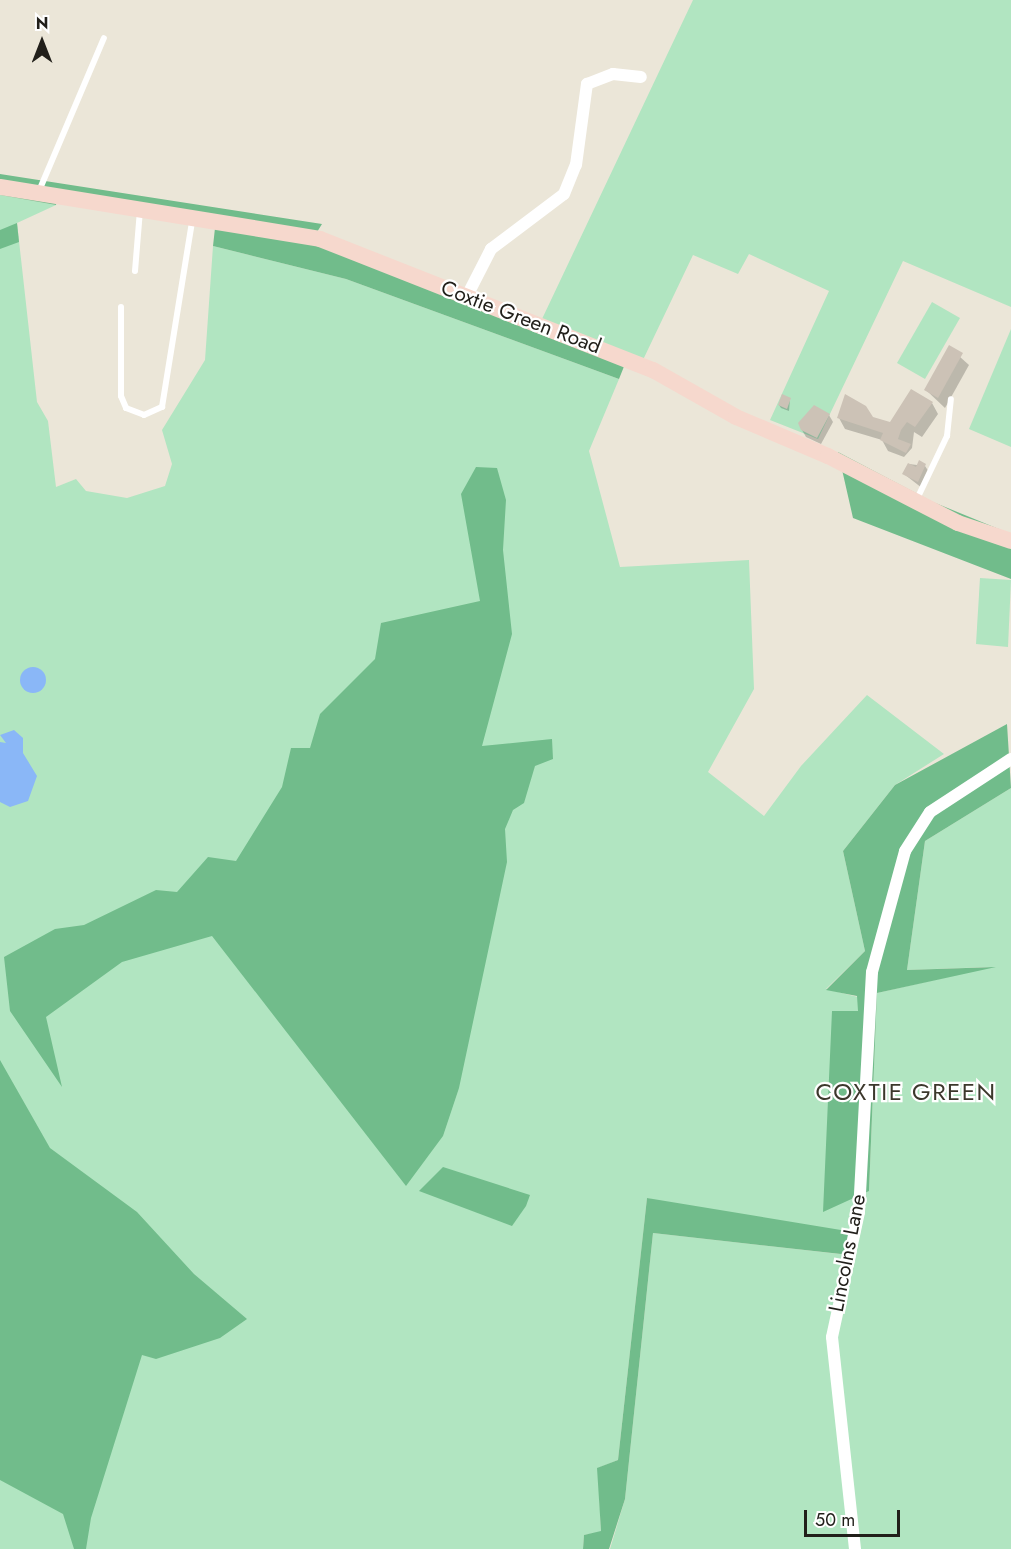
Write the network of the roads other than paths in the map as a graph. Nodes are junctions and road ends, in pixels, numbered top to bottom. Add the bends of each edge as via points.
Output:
1 (104, 38) dead end
2 (641, 77) dead end
3 (0, 187) edge
4 (38, 191) junction
5 (140, 206) junction
6 (194, 214) junction
7 (135, 271) dead end
8 (467, 296) junction
9 (121, 307) dead end
10 (951, 399) dead end
11 (915, 502) junction
12 (1011, 542) edge
13 (1011, 759) edge
14 (855, 1549) edge

1 - 4 lane
2 - 8 street via 613,74 587,84 576,165 564,194 491,249
3 - 4 street, Coxtie Green Road
4 - 5 street, Coxtie Green Road
5 - 6 street, Coxtie Green Road
5 - 7 lane
6 - 8 street, Coxtie Green Road via 320,239
6 - 9 lane via 162,407 144,415 126,408 121,396
8 - 11 street, Coxtie Green Road via 653,370 736,417 828,456
10 - 11 lane via 947,436
11 - 12 street, Coxtie Green Road
13 - 14 street, Lincolns Lane via 930,812 905,851 872,972 859,1212 832,1337

